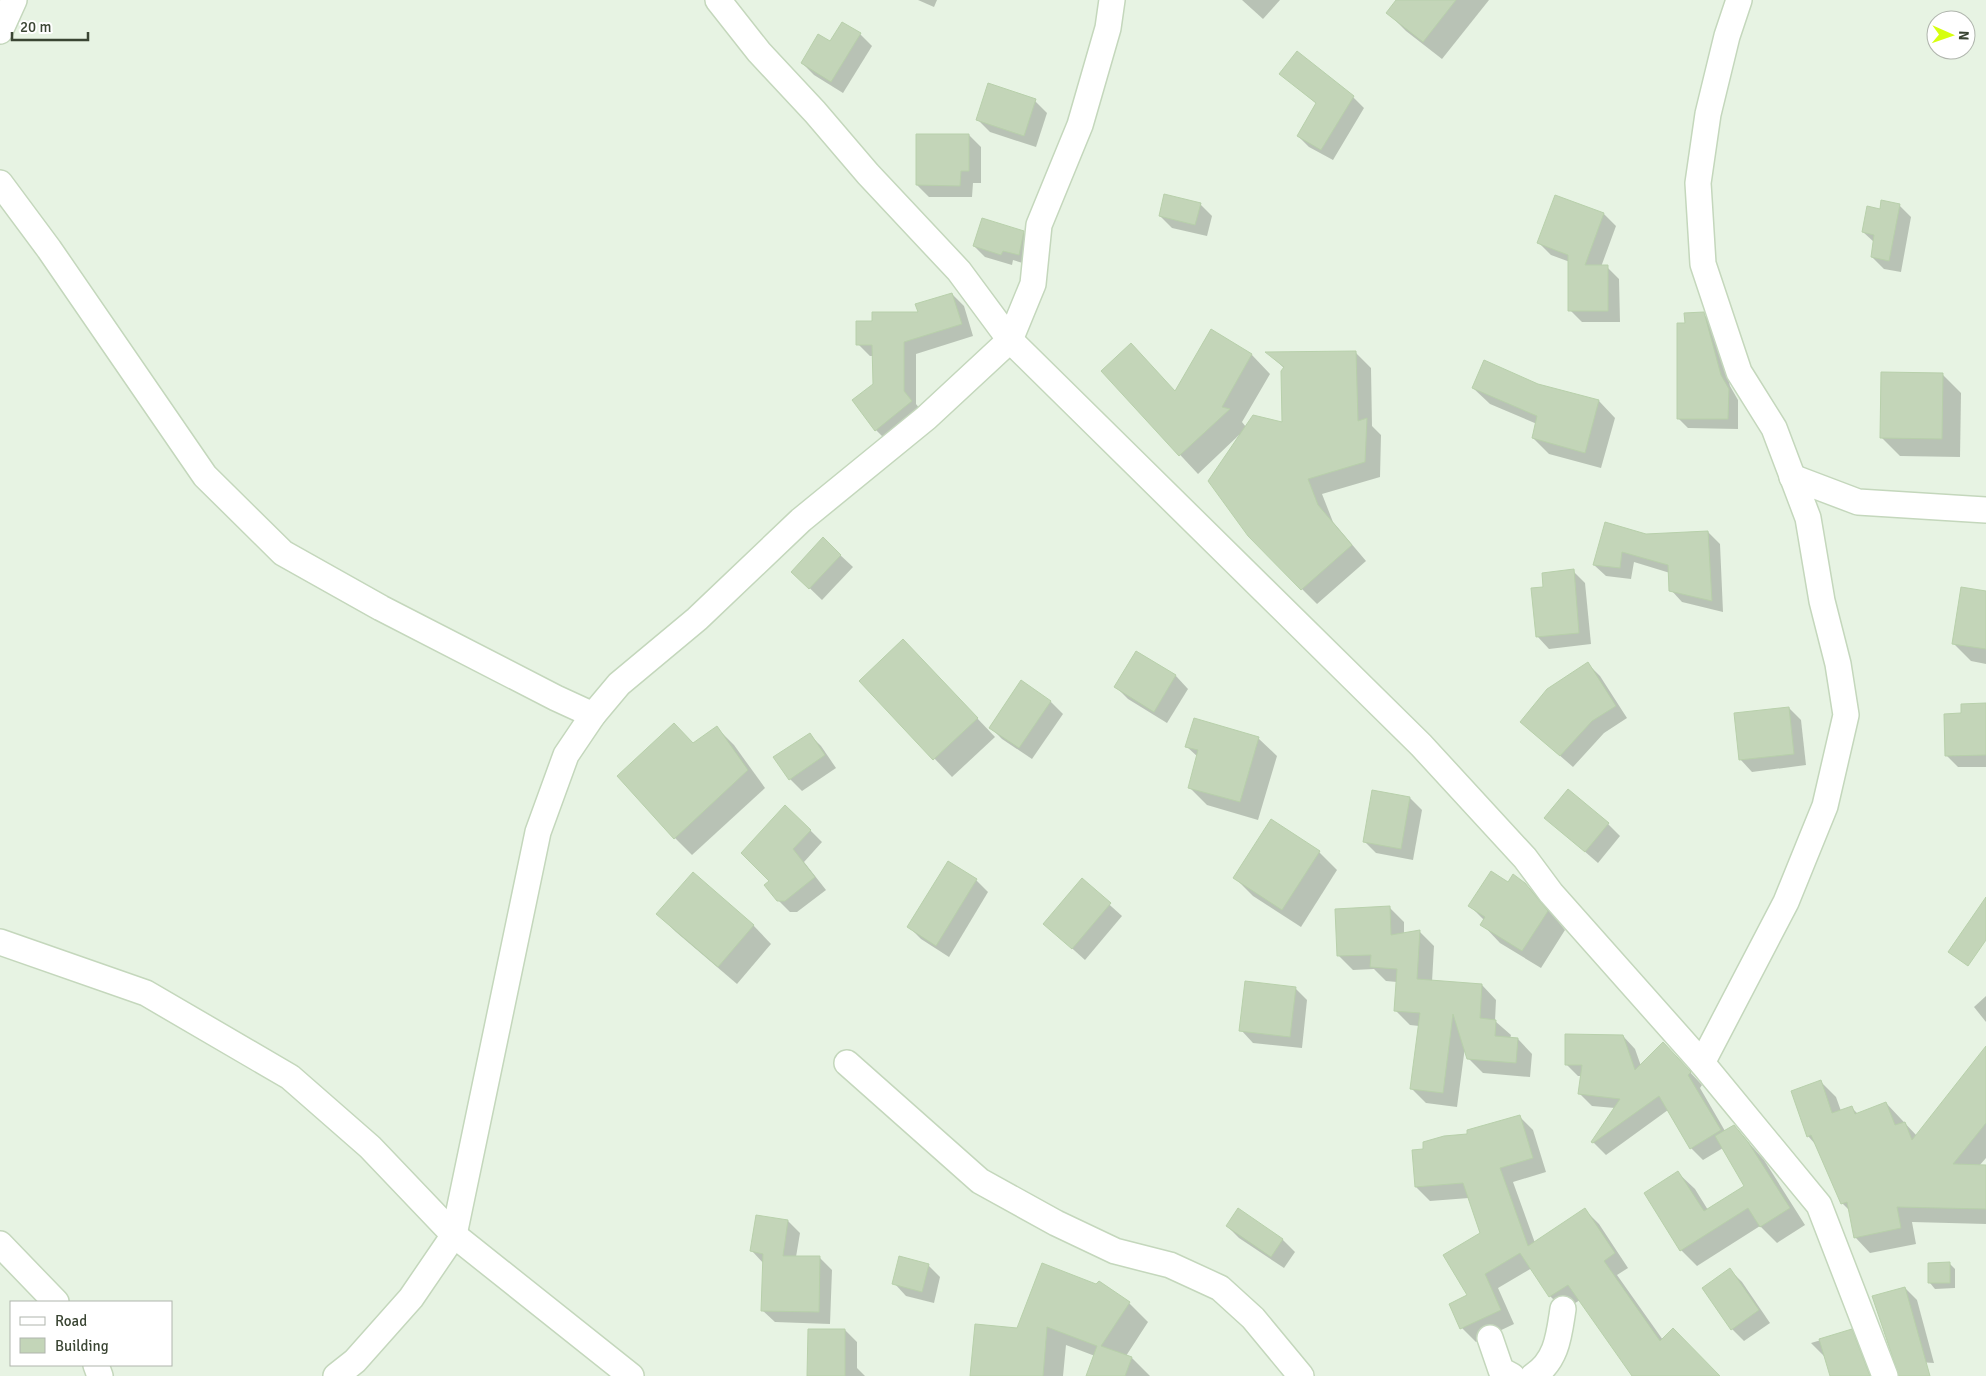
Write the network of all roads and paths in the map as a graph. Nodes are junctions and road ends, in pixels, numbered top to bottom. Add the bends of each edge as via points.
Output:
1 (14, 0) edge
2 (718, 0) edge
3 (1112, 0) edge
4 (1739, 0) edge
5 (0, 31) edge
6 (0, 182) edge
7 (1010, 340) junction
8 (1792, 477) junction
9 (1986, 510) edge
10 (593, 714) junction
11 (0, 942) edge
12 (847, 1063) dead end
13 (1702, 1063) junction
14 (454, 1235) junction
15 (0, 1244) edge
16 (55, 1301) edge
17 (1563, 1309) dead end
18 (1490, 1338) dead end
19 (336, 1376) edge
20 (631, 1376) edge
21 (1301, 1376) edge
22 (1512, 1376) edge
23 (1533, 1376) edge
24 (1885, 1376) edge

1 - 5 street
2 - 7 street via 759,52 959,271
3 - 7 street via 1108,28 1080,125 1039,225 1033,284
4 - 8 street via 1726,36 1708,114 1698,183 1703,264 1739,372 1774,428
6 - 10 street via 205,476 283,553 381,608
7 - 10 street via 926,418 801,520 697,619 619,684
7 - 13 street via 1421,745 1525,858 1551,893
8 - 9 street via 1858,502
8 - 13 street via 1808,518 1846,715 1825,806 1786,902
10 - 14 street via 566,755 538,832
11 - 14 street via 146,993 290,1077 370,1147
12 - 21 street via 980,1181 1115,1251 1170,1265 1220,1288 1253,1318
13 - 24 street via 1819,1205
14 - 19 street via 411,1298 355,1361
14 - 20 street
15 - 16 street
17 - 23 street via 1552,1357
18 - 22 street via 1501,1370

